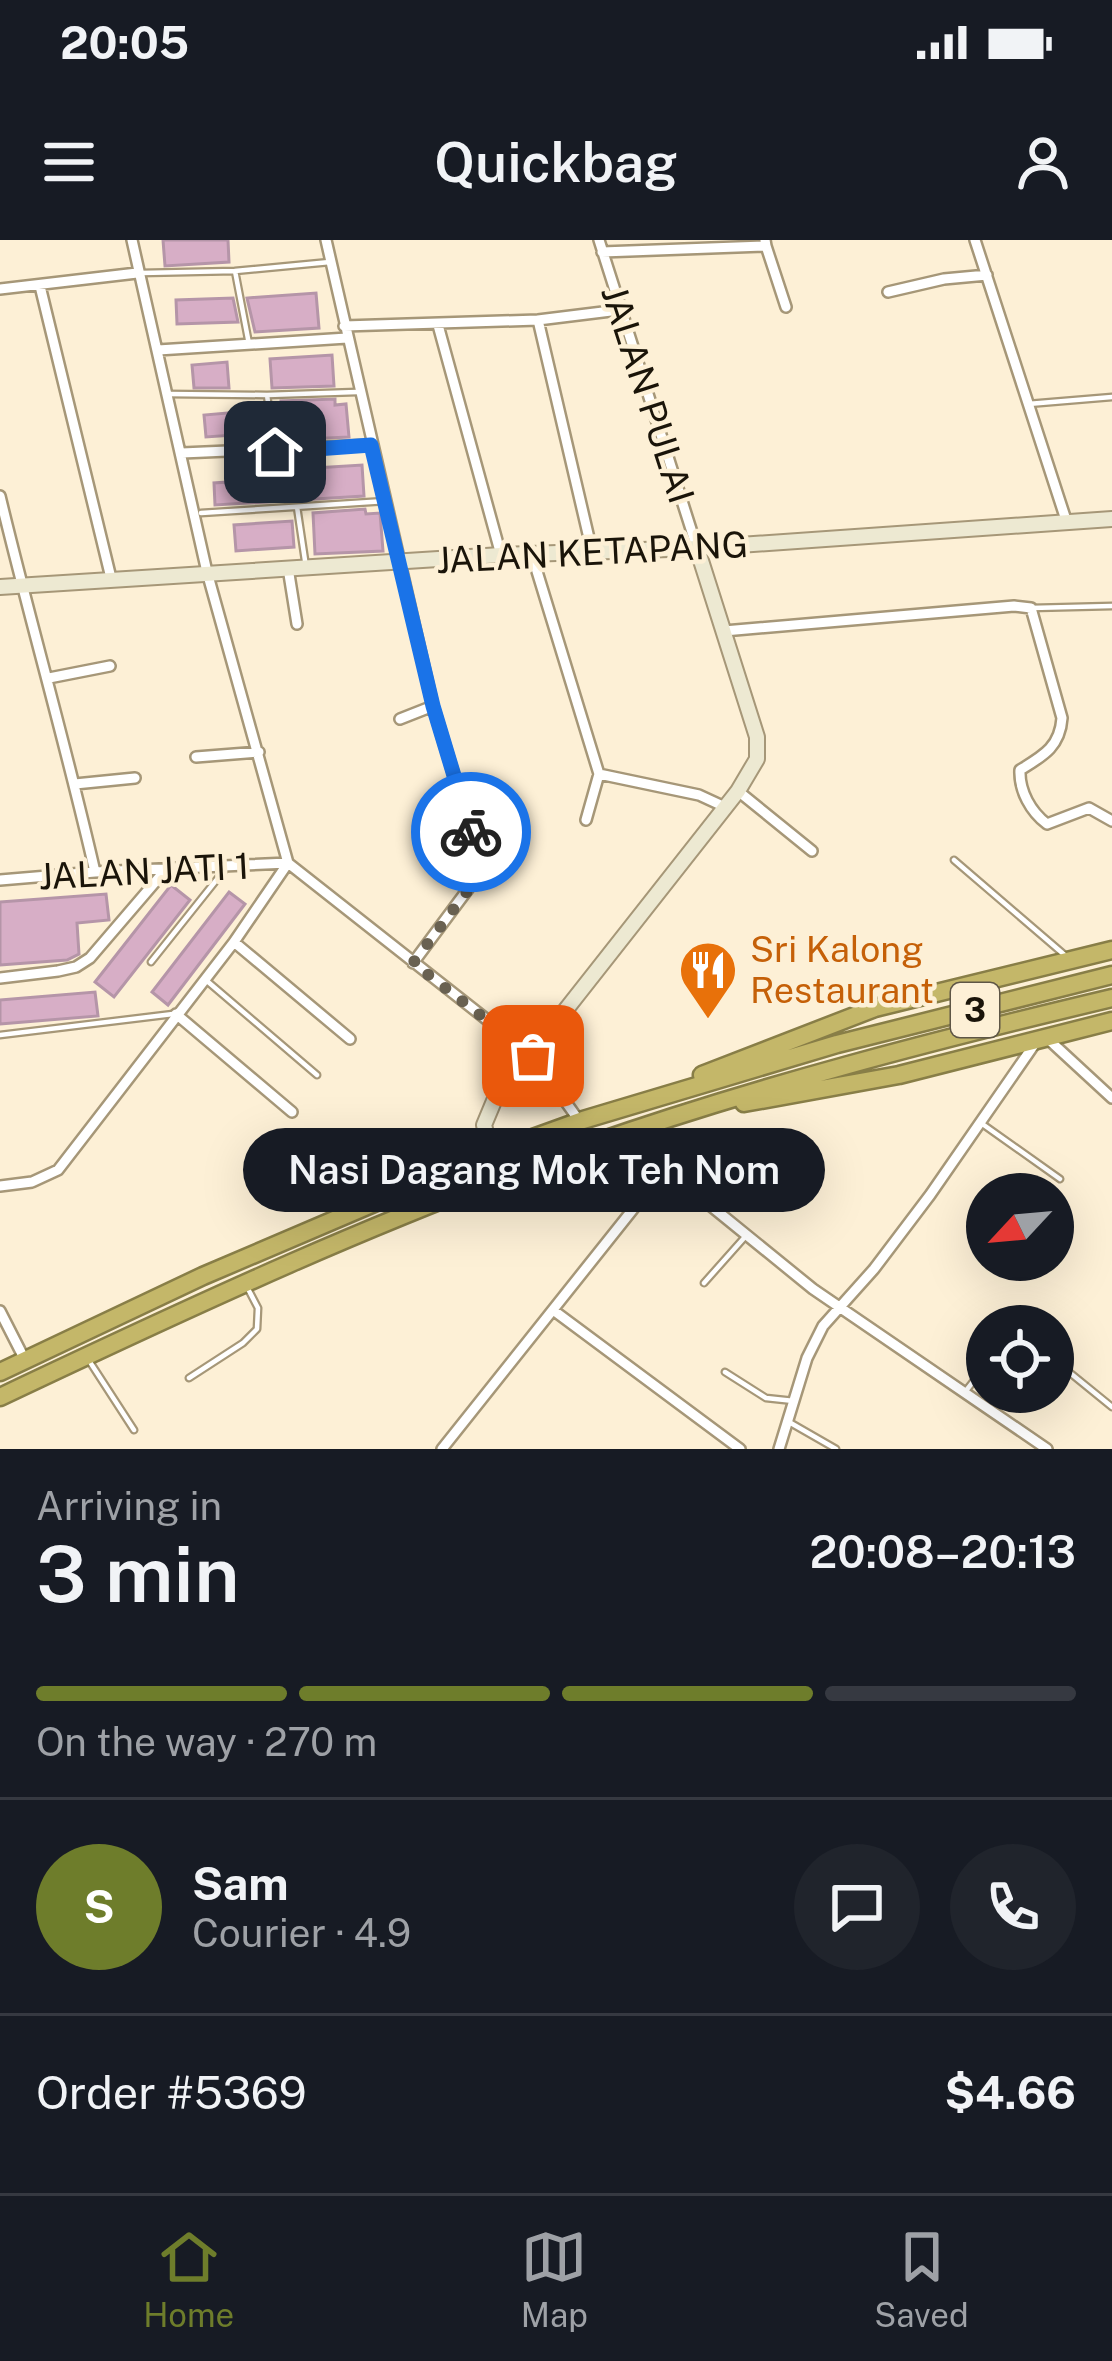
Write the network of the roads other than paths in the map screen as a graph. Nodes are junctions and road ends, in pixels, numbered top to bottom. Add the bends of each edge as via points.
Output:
1 (132, 240) edge
2 (326, 240) edge
3 (975, 240) edge
4 (766, 243) edge
5 (601, 246) edge
6 (331, 262) junction
7 (235, 271) junction
8 (137, 273) junction
9 (987, 275) junction
10 (40, 286) junction
11 (0, 289) edge
12 (888, 292) dead end
13 (786, 308) dead end
14 (619, 310) junction
15 (538, 320) junction
16 (438, 325) junction
17 (346, 332) junction
18 (250, 344) junction
19 (158, 350) junction
20 (359, 392) junction
21 (168, 394) junction
22 (267, 395) junction
23 (1112, 397) edge
24 (1028, 404) junction
25 (371, 445) junction
26 (275, 452) junction
27 (182, 454) junction
28 (0, 496) edge
29 (386, 501) junction
30 (297, 507) junction
31 (200, 513) dead end
32 (1112, 519) edge
33 (1067, 523) junction
34 (698, 548) junction
35 (592, 551) junction
36 (501, 555) junction
37 (532, 555) junction
38 (402, 562) junction
39 (306, 566) junction
40 (288, 568) junction
41 (207, 572) junction
42 (111, 578) junction
43 (21, 586) junction
44 (0, 587) edge
45 (1112, 606) edge
46 (1031, 608) junction
47 (297, 624) dead end
48 (724, 631) junction
49 (110, 666) dead end
50 (49, 678) junction
51 (433, 706) junction
52 (400, 719) dead end
53 (259, 752) junction
54 (196, 757) dead end
55 (599, 774) junction
56 (135, 778) dead end
57 (75, 784) junction
58 (738, 791) junction
59 (725, 807) junction
60 (586, 820) dead end
61 (1112, 821) edge
62 (812, 851) dead end
63 (954, 860) dead end
64 (288, 863) junction
65 (228, 865) junction
66 (168, 867) junction
67 (95, 872) junction
68 (0, 878) edge
69 (234, 942) junction
70 (1112, 950) edge
71 (1071, 961) junction
72 (151, 962) dead end
73 (413, 963) junction
74 (1112, 975) edge
75 (0, 978) edge
76 (205, 979) junction
77 (1112, 998) edge
78 (176, 1014) junction
79 (1112, 1021) edge
80 (0, 1035) edge
81 (350, 1039) dead end
82 (1042, 1040) junction
83 (533, 1056) junction
84 (317, 1075) dead end
85 (1112, 1098) edge
86 (292, 1112) dead end
87 (685, 1113) junction
88 (581, 1121) junction
89 (981, 1122) junction
90 (637, 1129) junction
91 (491, 1154) junction
92 (664, 1169) junction
93 (1052, 1173) edge
94 (0, 1186) edge
95 (746, 1235) junction
96 (245, 1282) junction
97 (704, 1283) dead end
98 (840, 1307) junction
99 (553, 1310) junction
100 (0, 1311) edge
101 (86, 1357) junction
102 (25, 1360) junction
103 (0, 1372) edge
104 (724, 1372) dead end
105 (1074, 1376) edge
106 (189, 1378) dead end
107 (966, 1390) edge
108 (964, 1393) junction
109 (0, 1397) edge
110 (794, 1401) junction
111 (1112, 1407) edge
112 (789, 1422) junction
113 (134, 1430) dead end
114 (442, 1449) edge
115 (740, 1449) edge
116 (779, 1449) edge
117 (836, 1449) edge
118 (1047, 1449) edge

1 - 8 street
2 - 6 street
3 - 9 street
4 - 5 street
4 - 13 street
5 - 14 street, JALAN PULAI
6 - 7 lane
6 - 17 street
7 - 8 lane
7 - 18 lane
8 - 10 street
8 - 19 street
9 - 12 street
9 - 24 street
10 - 11 street
10 - 42 street
14 - 15 street
14 - 34 street, JALAN PULAI
15 - 16 street
15 - 35 street
16 - 17 street
16 - 36 street
17 - 18 street
17 - 20 street
18 - 19 street
19 - 21 street
20 - 22 lane
20 - 25 street
21 - 22 lane
21 - 27 street
22 - 26 lane
23 - 24 lane
24 - 33 street
25 - 26 street
25 - 29 street
26 - 27 street
27 - 41 street
28 - 43 street
29 - 30 lane
29 - 38 street
30 - 31 lane
30 - 39 lane
32 - 33 street, JALAN KETAPANG
33 - 34 street, JALAN KETAPANG
34 - 35 street, JALAN KETAPANG
34 - 48 street
35 - 37 street, JALAN KETAPANG
36 - 37 street, JALAN KETAPANG
36 - 38 street, JALAN KETAPANG
37 - 55 street
38 - 39 street, JALAN KETAPANG
38 - 51 street
39 - 40 street, JALAN KETAPANG
40 - 41 street, JALAN KETAPANG
40 - 47 street
41 - 42 street, JALAN KETAPANG
41 - 53 street
42 - 43 street, JALAN KETAPANG
43 - 44 street, JALAN KETAPANG
43 - 50 street
45 - 46 lane
46 - 48 street
46 - 61 street via 1061,734 1020,770 1019,784 1048,824 1089,808
48 - 58 street via 757,737 757,759
49 - 50 street
50 - 57 street
51 - 52 street
51 - 73 street via 478,855 477,878
53 - 54 street
53 - 64 street
55 - 59 street
55 - 60 street
56 - 57 street
57 - 67 street
58 - 59 street
58 - 62 street
59 - 83 street
63 - 71 lane
64 - 65 street, JALAN JATI 1
64 - 69 street
64 - 73 street
65 - 66 street, JALAN JATI 1
65 - 72 lane
66 - 67 street, JALAN JATI 1
66 - 75 street via 90,958
67 - 68 street, JALAN JATI 1
69 - 76 street
69 - 81 street
70 - 71 highway
71 - 88 highway via 875,1008
73 - 83 street
74 - 88 highway, 3
76 - 78 street
76 - 84 lane
77 - 87 highway, 3 via 799,1076
78 - 80 lane
78 - 86 street
78 - 94 street via 58,1170
79 - 82 highway
82 - 85 street
82 - 87 highway via 899,1076
82 - 89 street
83 - 88 street
83 - 91 street via 494,1101 484,1125
87 - 90 highway
88 - 91 highway
89 - 93 lane
89 - 98 street
90 - 92 street
90 - 96 highway
91 - 102 highway
92 - 95 street
92 - 99 street
95 - 97 lane
95 - 98 street
96 - 101 highway
96 - 106 lane via 258,1308 257,1329
98 - 108 street
98 - 110 street via 823,1326
99 - 114 street
99 - 115 street
100 - 102 street
101 - 109 highway
101 - 113 lane
102 - 103 highway
104 - 110 lane via 766,1398
105 - 111 lane
107 - 108 lane
108 - 118 street
110 - 112 street
112 - 116 street
112 - 117 lane

